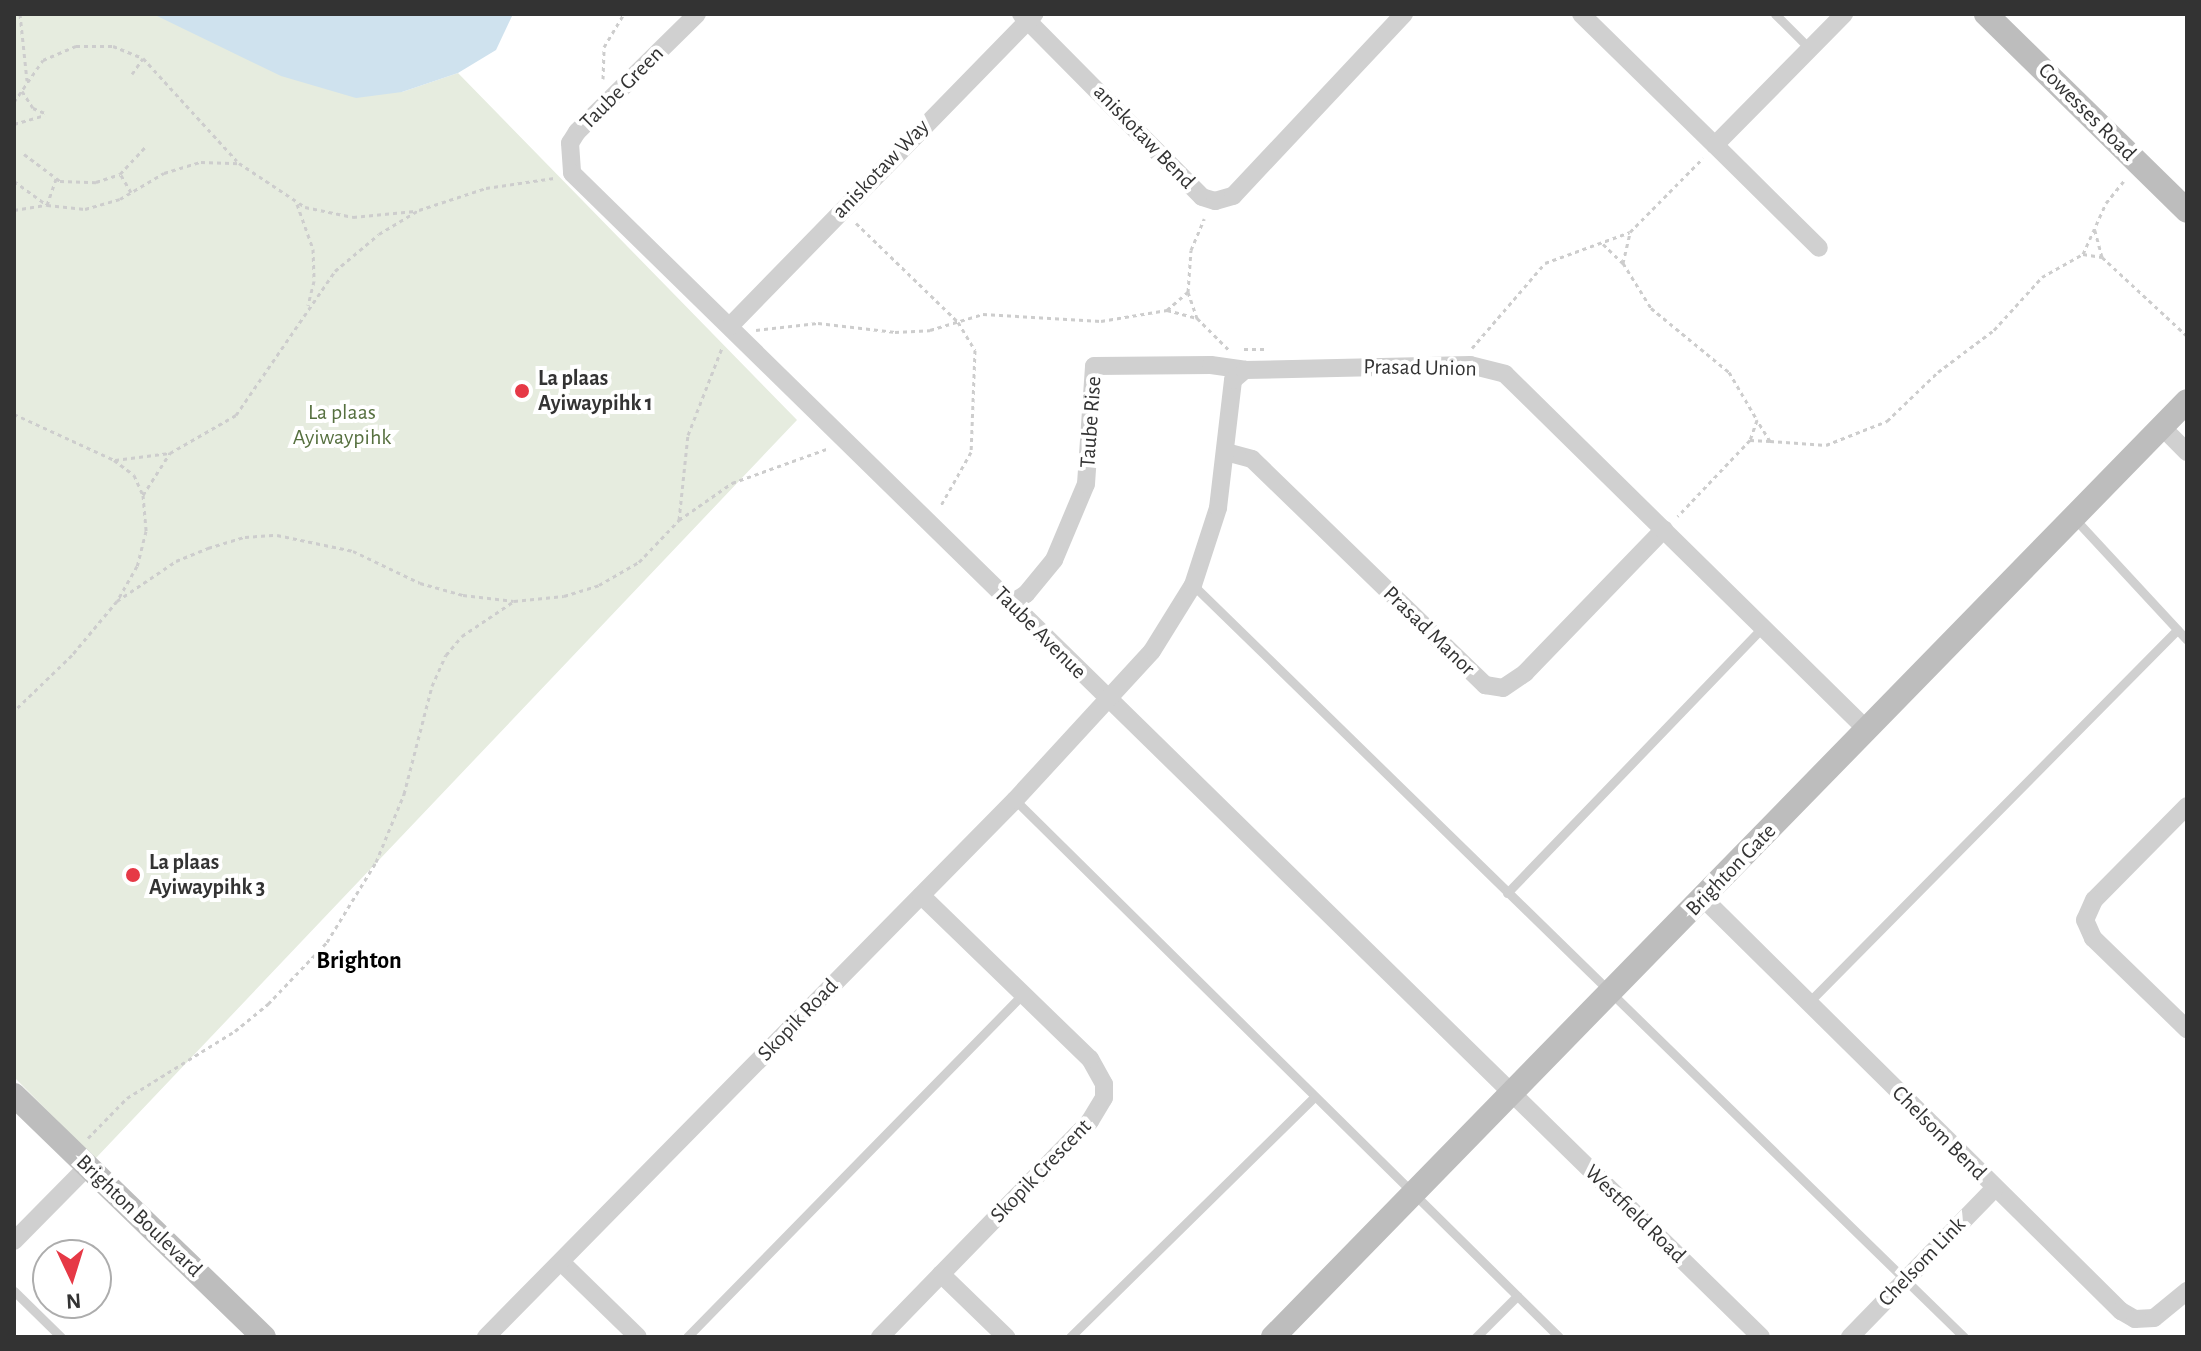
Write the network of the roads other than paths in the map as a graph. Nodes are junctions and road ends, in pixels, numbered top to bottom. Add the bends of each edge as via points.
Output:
1 (697, 14) edge
2 (1404, 14) edge
3 (1581, 14) edge
4 (1775, 14) edge
5 (1844, 14) edge
6 (1986, 14) edge
7 (1028, 16) edge
8 (1810, 49) junction
9 (1710, 151) junction
10 (572, 173) joint
11 (2187, 211) edge
12 (1819, 248) dead end
13 (730, 326) junction
14 (1245, 370) junction
15 (2187, 401) edge
16 (2163, 428) junction
17 (1226, 452) junction
18 (2187, 452) edge
19 (2074, 518) junction
20 (1670, 523) junction
21 (1193, 585) junction
22 (1010, 604) junction
23 (1764, 626) junction
24 (2177, 630) junction
25 (2187, 640) edge
26 (1109, 701) junction
27 (1866, 729) junction
28 (1015, 800) junction
29 (2187, 806) edge
30 (1507, 893) junction
31 (921, 895) junction
32 (1703, 898) junction
33 (1613, 993) junction
34 (1023, 994) junction
35 (1808, 1004) junction
36 (2187, 1029) edge
37 (1510, 1091) junction
38 (14, 1095) edge
39 (1314, 1097) junction
40 (80, 1160) junction
41 (1995, 1188) junction
42 (1412, 1191) junction
43 (14, 1241) edge
44 (561, 1262) junction
45 (941, 1274) junction
46 (1906, 1280) junction
47 (14, 1291) edge
48 (2187, 1291) edge
49 (1517, 1296) junction
50 (61, 1337) edge
51 (264, 1337) edge
52 (486, 1337) edge
53 (638, 1337) edge
54 (687, 1337) edge
55 (880, 1337) edge
56 (1006, 1337) edge
57 (1070, 1337) edge
58 (1273, 1337) edge
59 (1476, 1337) edge
60 (1559, 1337) edge
61 (1761, 1337) edge
62 (1850, 1337) edge
63 (1964, 1337) edge

1 - 10 street, Taube Green via 577,132 570,143
2 - 7 street, aniskotaw Bend via 1233,196 1215,201 1202,197
3 - 9 street
4 - 8 lane
5 - 8 street
6 - 11 street, Cowesses Road
7 - 13 street, aniskotaw Way
8 - 9 street
9 - 12 street
10 - 13 street, Taube Avenue
13 - 22 street, Taube Avenue
14 - 17 street via 1233,380
14 - 20 street, Prasad Union via 1470,365 1505,374
14 - 22 street, Taube Rise via 1222,358 1094,366 1086,484 1054,560 1026,594
15 - 16 street, Brighton Gate
16 - 18 street
16 - 19 street, Brighton Gate
17 - 20 street, Prasad Manor via 1252,459 1485,685 1503,688 1525,673
17 - 21 street via 1218,508
19 - 24 lane
19 - 27 street, Brighton Gate
20 - 23 street, Prasad Union
21 - 26 street via 1152,651
21 - 30 lane
22 - 26 street, Taube Avenue
23 - 27 street, Prasad Union
23 - 30 lane
24 - 25 lane
24 - 35 lane
26 - 28 street, Skopik Road
26 - 37 street, Taube Avenue
27 - 32 street, Brighton Gate
28 - 31 street, Skopik Road
28 - 39 lane
29 - 36 street via 2094,900 2085,920 2093,938
30 - 33 lane
31 - 34 street, Skopik Crescent
31 - 44 street, Skopik Road
32 - 33 street, Brighton Gate
32 - 35 street, Chelsom Bend
33 - 37 street, Brighton Gate
33 - 46 lane
34 - 45 street, Skopik Crescent via 1090,1059 1104,1084 1104,1098 1090,1121
34 - 54 lane
35 - 41 street, Chelsom Bend
37 - 42 street, Brighton Gate
37 - 61 street, Westfield Road
38 - 40 street, Brighton Boulevard
39 - 42 lane
39 - 57 lane
40 - 43 street
40 - 51 street, Brighton Boulevard
41 - 46 street, Chelsom Link
41 - 48 street, Chelsom Bend via 2135,1319 2167,1312
42 - 49 lane
42 - 58 street, Brighton Gate
44 - 52 street, Skopik Road
44 - 53 street
45 - 55 street, Skopik Crescent
45 - 56 street
46 - 62 street, Chelsom Link
46 - 63 lane
47 - 50 lane
49 - 59 lane
49 - 60 lane

